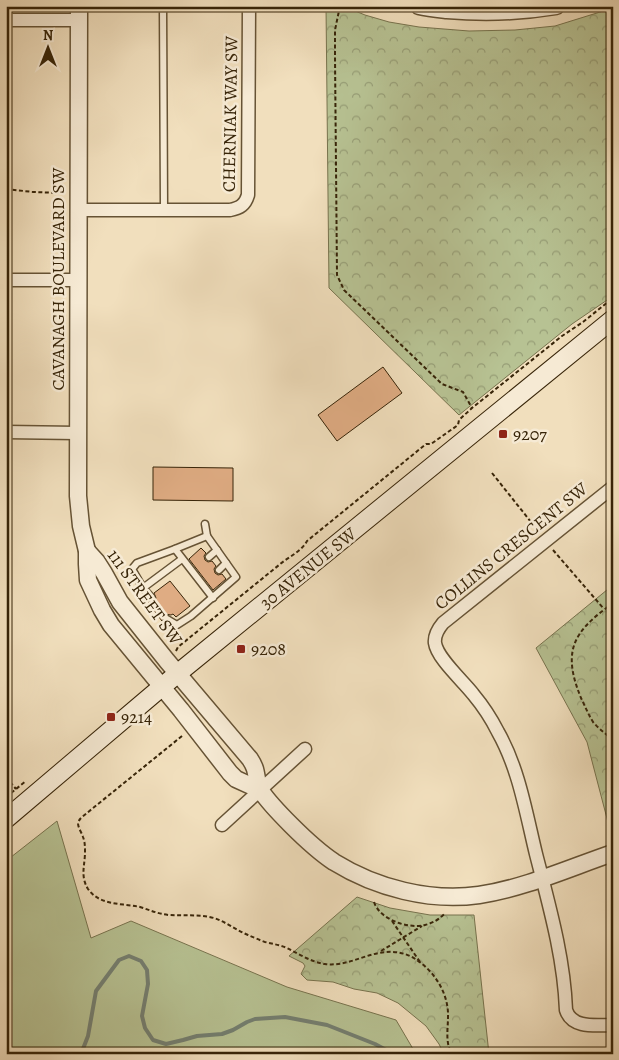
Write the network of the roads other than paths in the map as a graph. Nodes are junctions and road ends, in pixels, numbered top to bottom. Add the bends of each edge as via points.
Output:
1 (164, 6) edge
2 (249, 6) edge
3 (420, 6) edge
4 (556, 6) edge
5 (79, 13) edge
6 (6, 20) edge
7 (164, 209) junction
8 (78, 210) junction
9 (6, 280) edge
10 (78, 280) junction
11 (613, 319) edge
12 (613, 332) edge
13 (6, 432) edge
14 (77, 433) junction
15 (613, 486) edge
16 (205, 524) dead end
17 (207, 536) junction
18 (175, 549) junction
19 (217, 550) junction
20 (87, 551) junction
21 (208, 557) dead end
22 (182, 559) junction
23 (226, 563) junction
24 (219, 570) dead end
25 (143, 588) junction
26 (150, 596) dead end
27 (212, 598) junction
28 (167, 619) dead end
29 (181, 678) junction
30 (165, 692) junction
31 (305, 749) dead end
32 (260, 790) junction
33 (6, 819) edge
34 (6, 825) edge
35 (222, 825) dead end
36 (613, 853) edge
37 (542, 878) junction
38 (613, 1025) edge

1 - 7 lane
2 - 7 street, CHERNIAK WAY SW via 246,201 237,209 230,210
3 - 4 street via 498,12
5 - 6 street
5 - 8 street, CAVANAGH BOULEVARD SW
7 - 8 street, CHERNIAK WAY SW
8 - 10 street, CAVANAGH BOULEVARD SW
9 - 10 street
10 - 14 street, CAVANAGH BOULEVARD SW
11 - 29 main road, 30 AVENUE SW
12 - 29 main road, 30 AVENUE SW via 204,668
13 - 14 street
14 - 20 street, CAVANAGH BOULEVARD SW via 79,512
15 - 37 street, COLLINS CRESCENT SW via 444,623 434,640 441,656 481,704 504,743 516,773
16 - 17 lane
17 - 18 lane
17 - 19 lane
18 - 22 lane
18 - 25 lane via 136,563 132,569
19 - 21 lane
19 - 23 lane
20 - 29 street, 111 STREET SW via 120,602
20 - 30 street, 111 STREET SW via 88,580 102,610
22 - 25 lane
22 - 27 lane via 194,570
23 - 24 lane
23 - 27 lane via 236,577
25 - 26 lane
27 - 28 lane via 177,625
29 - 30 main road, 30 AVENUE SW
29 - 32 street, 111 STREET SW via 250,759
30 - 32 street, 111 STREET SW via 230,773
30 - 33 main road, 30 AVENUE SW
30 - 34 main road, 30 AVENUE SW via 26,813
31 - 32 street
32 - 35 street
32 - 37 street via 316,848 347,869 379,883 424,894 452,896 504,890
36 - 37 street
37 - 38 street via 556,936 568,1015 582,1025

